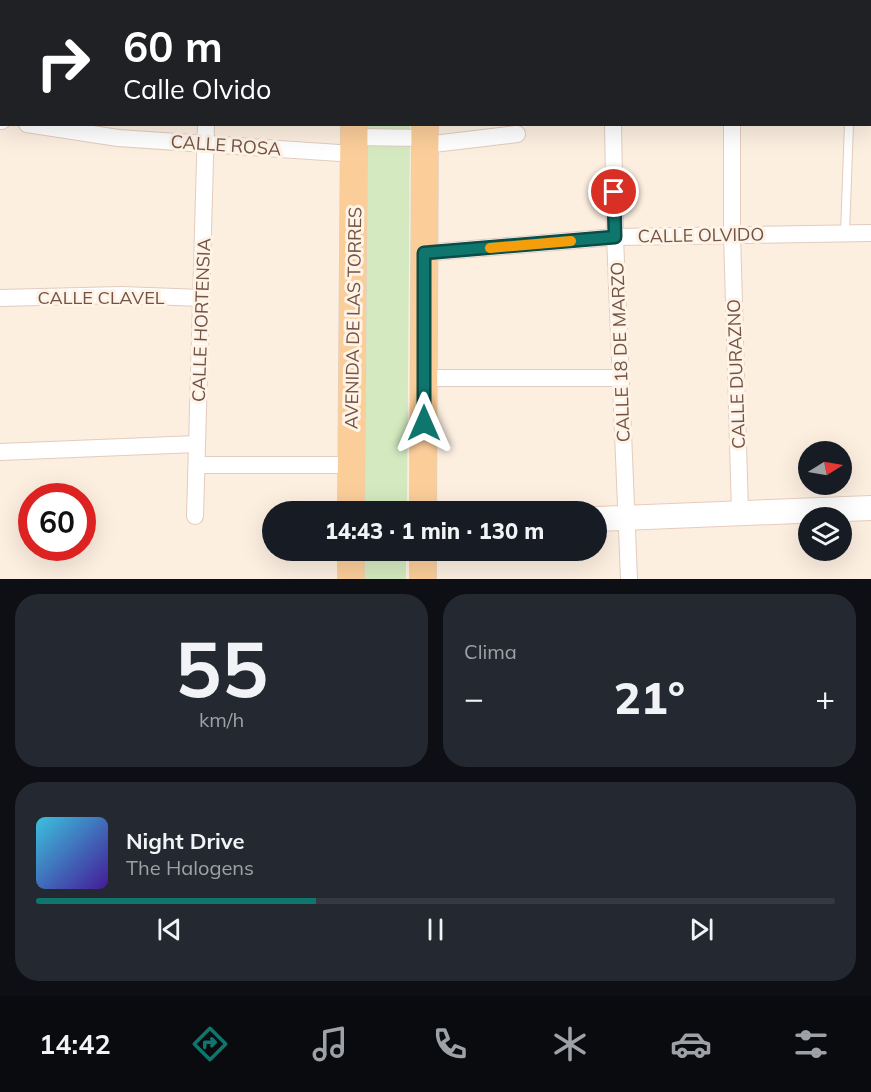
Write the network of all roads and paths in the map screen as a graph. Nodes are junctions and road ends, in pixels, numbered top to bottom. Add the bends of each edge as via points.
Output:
1 (40, 126) edge
2 (206, 126) edge
3 (613, 126) edge
4 (732, 126) edge
5 (849, 126) edge
6 (517, 134) dead end
7 (425, 136) edge
8 (354, 138) edge
9 (205, 144) junction
10 (845, 233) junction
11 (871, 233) edge
12 (732, 234) junction
13 (615, 237) junction
14 (424, 253) junction
15 (0, 298) edge
16 (202, 298) junction
17 (424, 378) junction
18 (621, 378) junction
19 (197, 444) junction
20 (0, 452) edge
21 (196, 465) junction
22 (351, 465) junction
23 (351, 501) edge
24 (423, 501) edge
25 (871, 508) edge
26 (740, 513) junction
27 (195, 516) dead end
28 (607, 519) edge
29 (627, 519) junction
30 (351, 561) edge
31 (423, 561) edge
32 (345, 579) edge
33 (351, 579) edge
34 (423, 579) edge
35 (629, 579) edge

1 - 9 street, CALLE ROSA via 118,138
2 - 9 street, CALLE HORTENSIA
3 - 13 street, CALLE 18 DE MARZO
4 - 12 street, CALLE DURAZNO
5 - 10 lane
6 - 7 street, CALLE ROSA
7 - 8 street, CALLE ROSA
7 - 14 main road
8 - 9 street, CALLE ROSA
8 - 22 main road, AVENIDA DE LAS TORRES
9 - 16 street, CALLE HORTENSIA
10 - 11 street, CALLE OLVIDO
10 - 12 street, CALLE OLVIDO
12 - 13 street, CALLE OLVIDO
12 - 26 street, CALLE DURAZNO
13 - 14 street, CALLE OLVIDO
13 - 18 street, CALLE 18 DE MARZO
14 - 17 main road
15 - 16 street, CALLE CLAVEL
16 - 19 street, CALLE HORTENSIA
17 - 18 street
17 - 24 main road
18 - 29 street, CALLE 18 DE MARZO
19 - 20 street
19 - 21 street, CALLE HORTENSIA
21 - 22 street
21 - 27 street, CALLE HORTENSIA
22 - 23 main road, AVENIDA DE LAS TORRES
25 - 26 street
26 - 29 street
28 - 29 street
29 - 35 street, CALLE 18 DE MARZO
30 - 33 main road
31 - 34 main road
32 - 33 street

